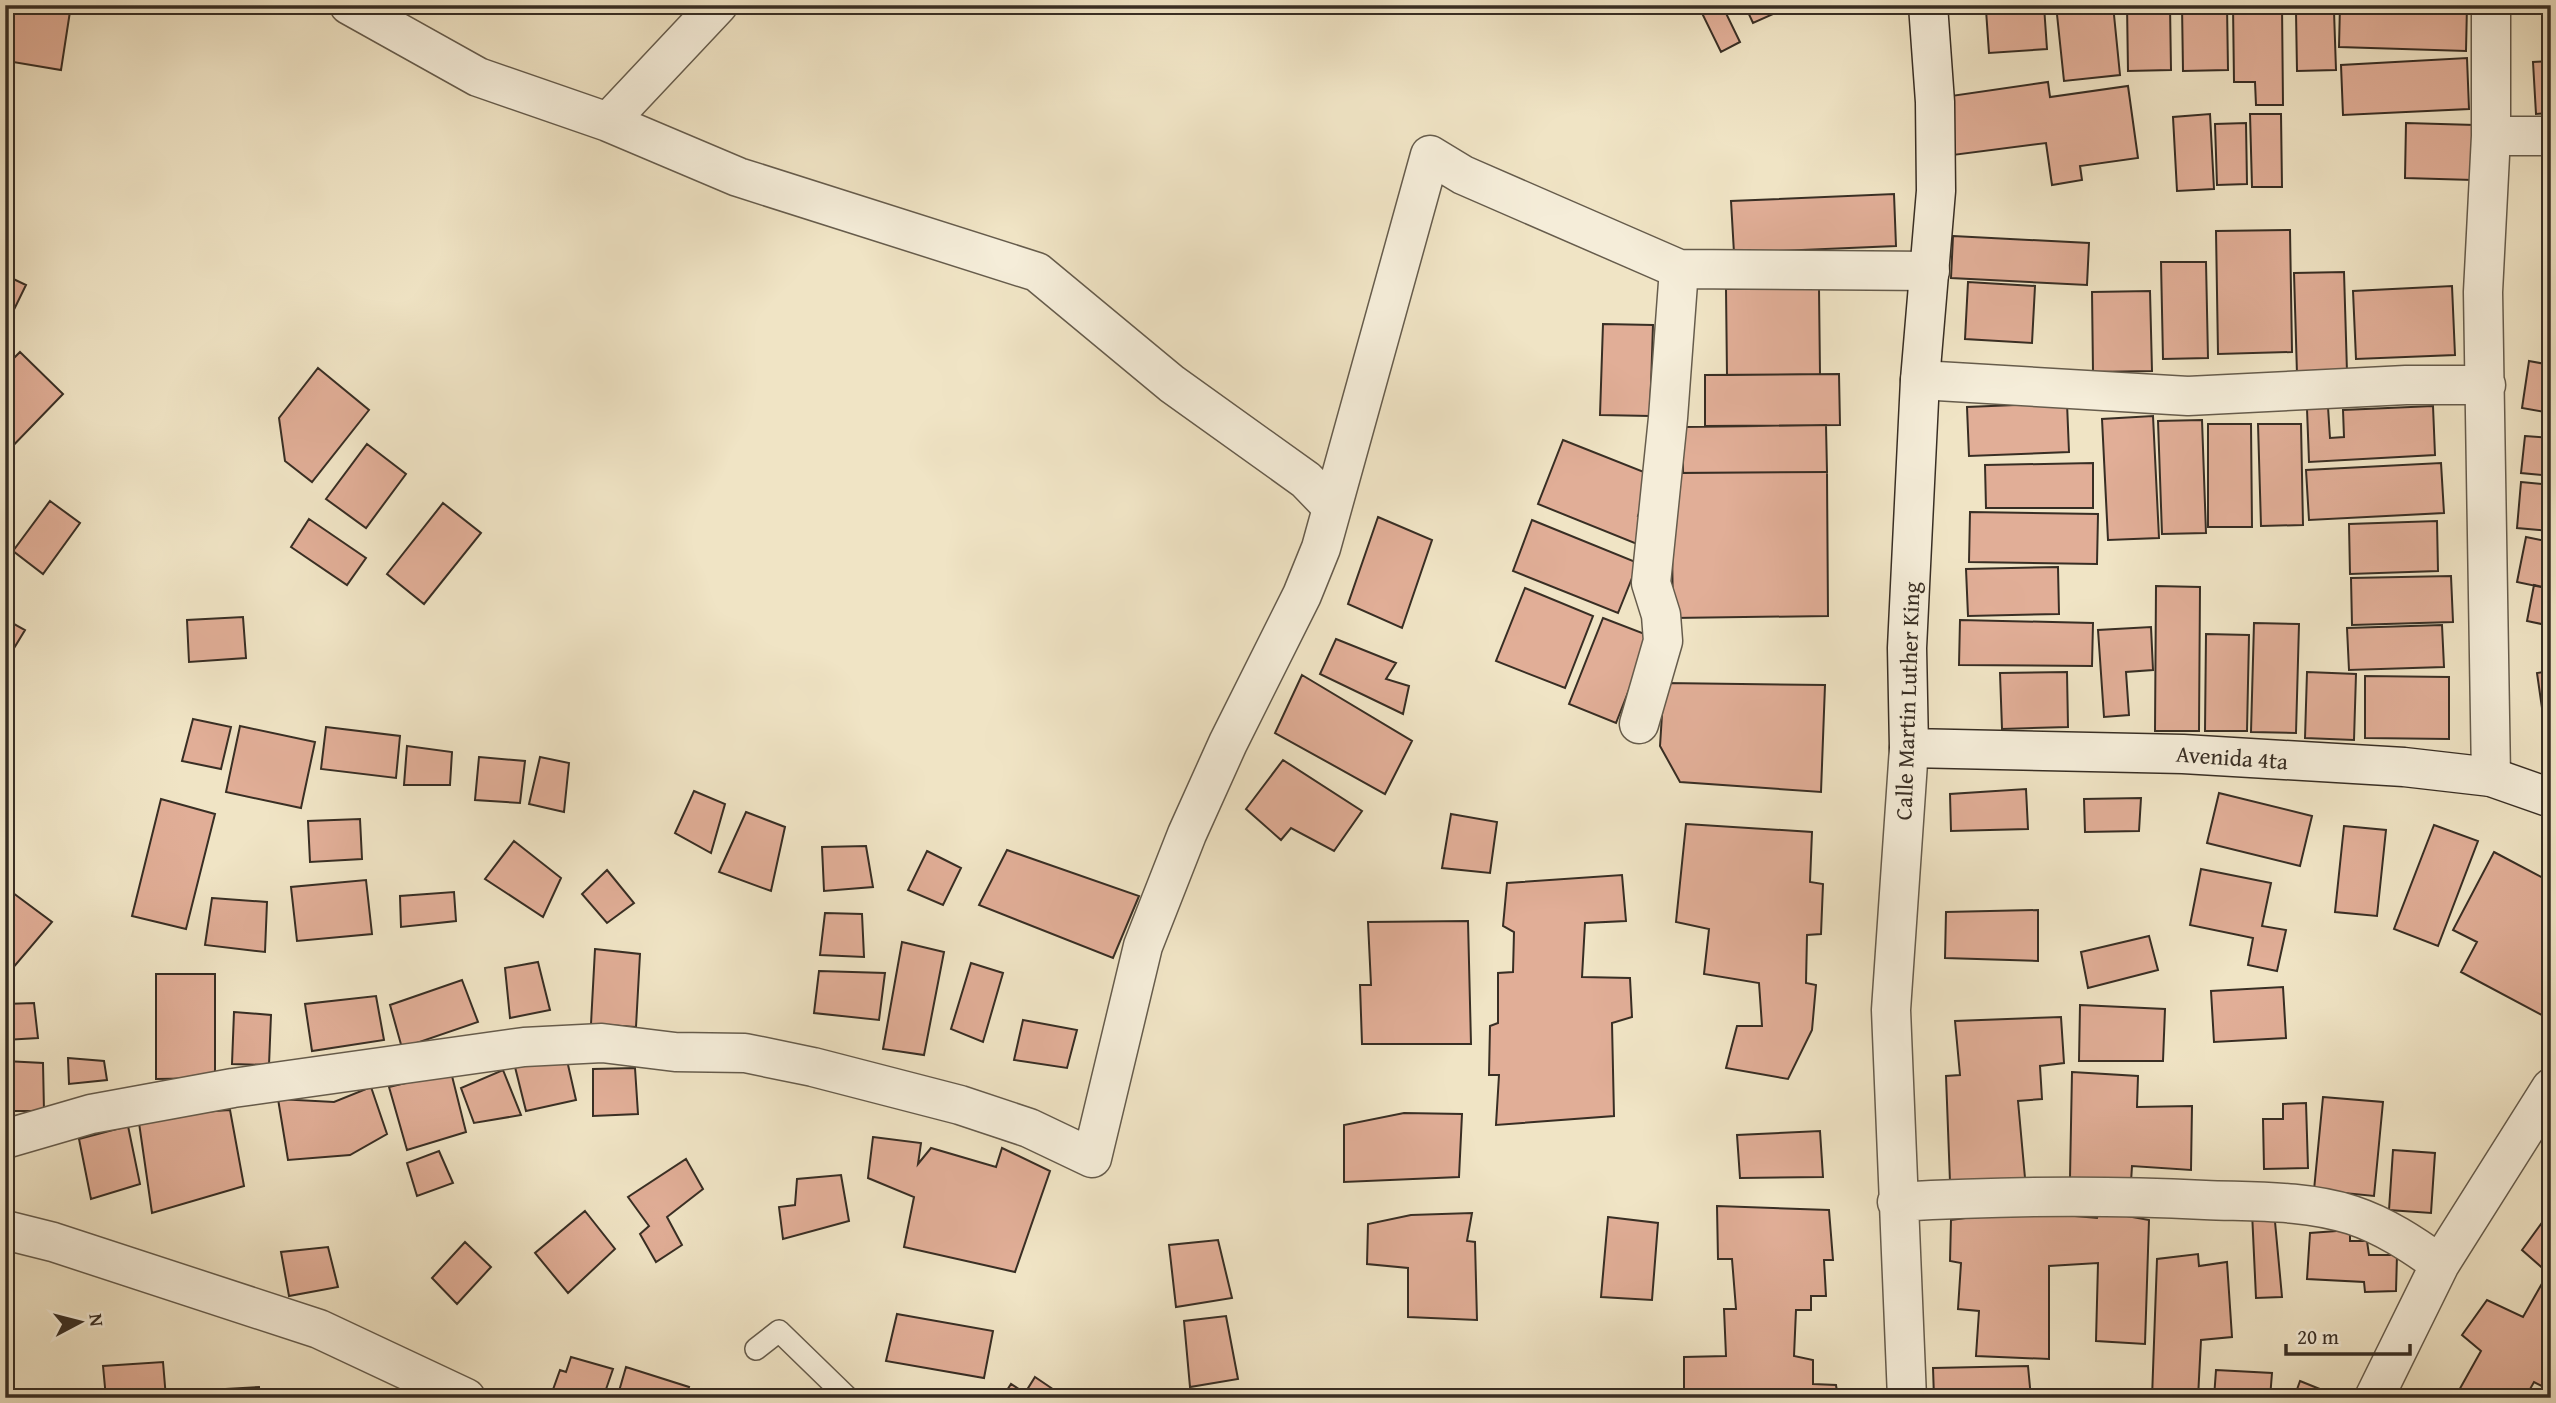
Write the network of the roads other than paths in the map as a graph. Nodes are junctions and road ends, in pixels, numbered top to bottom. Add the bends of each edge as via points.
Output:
1 (349, 5) edge
2 (718, 5) edge
3 (1928, 5) edge
4 (2491, 5) edge
5 (608, 122) junction
6 (2491, 136) junction
7 (2551, 136) edge
8 (1679, 269) junction
9 (1930, 271) junction
10 (1920, 380) junction
11 (2486, 385) junction
12 (1331, 506) junction
13 (1639, 724) dead end
14 (1909, 748) junction
15 (2491, 777) junction
16 (2551, 798) edge
17 (2551, 1088) edge
18 (5, 1139) edge
19 (1898, 1202) junction
20 (5, 1230) edge
21 (2440, 1264) junction
22 (756, 1349) dead end
23 (466, 1398) edge
24 (848, 1398) edge
25 (1907, 1398) edge
26 (2374, 1398) edge

1 - 5 street via 478,77
2 - 5 street
3 - 9 street, Calle Martin Luther King via 1936,191
4 - 6 street
5 - 12 street via 738,177 1037,272 1172,384 1306,480
6 - 7 street
6 - 11 street via 2483,292
8 - 9 street
8 - 12 street via 1463,175 1430,155
8 - 13 street via 1651,583 1663,641
9 - 10 street, Calle Martin Luther King
10 - 11 street via 2188,396
10 - 14 street, Calle Martin Luther King via 1907,648
11 - 15 street
12 - 18 street via 1321,548 1302,595 1212,777 1143,946 1092,1158 1006,1120 813,1067 745,1053 675,1052 602,1042 524,1047 233,1088 91,1114
14 - 15 street, Avenida 4ta via 2183,754
14 - 19 street, Calle Martin Luther King via 1891,1010
15 - 16 street, Avenida 4ta
17 - 21 street
19 - 21 street via 2104,1196 2307,1204 2395,1233
19 - 25 street, Calle Martin Luther King
20 - 23 street via 319,1329
21 - 26 street
22 - 24 lane via 779,1331

